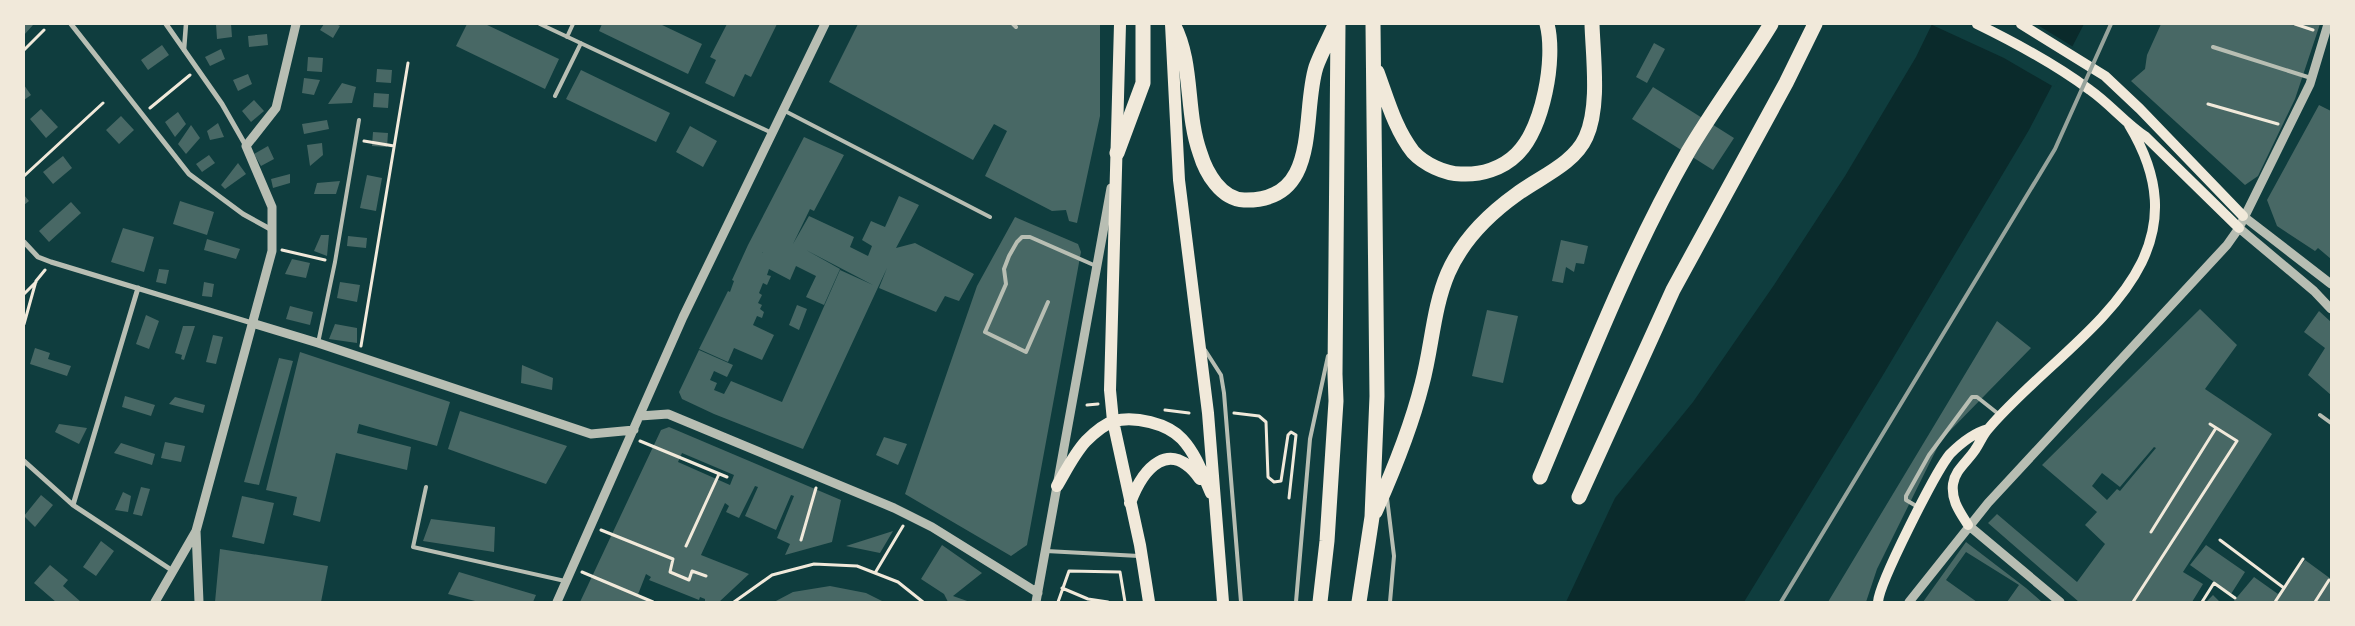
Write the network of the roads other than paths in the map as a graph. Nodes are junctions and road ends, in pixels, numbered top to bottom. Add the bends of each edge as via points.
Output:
1 (71, 24) edge
2 (166, 24) edge
3 (186, 24) edge
4 (296, 24) edge
5 (540, 24) edge
6 (573, 24) edge
7 (825, 24) edge
8 (1120, 24) edge
9 (1143, 24) edge
10 (1172, 24) edge
11 (1337, 24) edge
12 (1373, 24) edge
13 (1547, 24) edge
14 (1592, 24) edge
15 (1764, 24) edge
16 (1771, 24) edge
17 (1815, 24) edge
18 (1977, 24) edge
19 (2021, 24) edge
20 (2328, 24) edge
21 (567, 36) junction
22 (581, 43) junction
23 (1759, 44) junction
24 (2213, 47) dead end
25 (184, 50) junction
26 (1373, 61) junction
27 (2311, 79) junction
28 (555, 96) dead end
29 (784, 110) junction
30 (359, 120) dead end
31 (2129, 126) junction
32 (772, 133) junction
33 (246, 146) junction
34 (1117, 153) junction
35 (2243, 216) junction
36 (990, 217) dead end
37 (2239, 228) junction
38 (273, 231) junction
39 (24, 242) edge
40 (1096, 266) junction
41 (2331, 284) edge
42 (138, 288) junction
43 (1048, 302) dead end
44 (2331, 309) edge
45 (252, 323) junction
46 (1335, 327) junction
47 (1198, 339) junction
48 (318, 343) junction
49 (2320, 415) dead end
50 (640, 416) junction
51 (2001, 416) junction
52 (1113, 421) junction
53 (2331, 423) edge
54 (1988, 429) junction
55 (632, 433) junction
56 (24, 461) edge
57 (1540, 477) dead end
58 (1384, 483) junction
59 (1057, 486) junction
60 (426, 487) dead end
61 (1579, 497) dead end
62 (1215, 502) junction
63 (1130, 503) junction
64 (73, 505) junction
65 (1920, 509) junction
66 (1372, 518) junction
67 (1968, 526) junction
68 (196, 531) junction
69 (1045, 551) junction
70 (1142, 556) junction
71 (173, 571) junction
72 (566, 581) junction
73 (1038, 593) junction
74 (155, 602) edge
75 (199, 602) edge
76 (557, 602) edge
77 (1036, 602) edge
78 (1149, 602) edge
79 (1223, 602) edge
80 (1241, 602) edge
81 (1296, 602) edge
82 (1320, 602) edge
83 (1359, 602) edge
84 (1390, 602) edge
85 (1878, 602) edge
86 (1909, 602) edge
87 (2060, 602) edge

1 - 38 street via 188,174 243,214
2 - 25 street
3 - 25 street
4 - 33 street via 276,108
5 - 21 lane
6 - 21 lane
7 - 29 street
8 - 34 main road
9 - 34 highway via 1143,83
10 - 11 highway via 1182,42 1194,129 1208,174 1222,191 1240,200 1262,200 1282,191 1298,171 1306,144 1316,67
10 - 47 main road via 1179,180
11 - 46 highway
12 - 26 highway
13 - 26 highway via 1550,35 1545,89 1530,136 1517,154 1496,169 1476,174 1455,174 1434,167 1414,153 1398,129
14 - 58 highway via 1593,103 1586,137 1568,159 1516,194 1491,216 1460,252 1448,273 1440,300 1422,384
15 - 23 highway
16 - 23 highway
17 - 61 highway via 1786,84 1673,290
18 - 31 main road via 2036,54 2089,89 2113,107
19 - 35 main road via 2105,76
20 - 27 street
21 - 22 lane
22 - 28 lane
22 - 32 lane
23 - 57 highway via 1689,151 1644,234
24 - 27 lane
25 - 33 street via 222,104
26 - 66 highway via 1377,396
27 - 35 street
29 - 32 street
29 - 36 lane
30 - 48 lane via 336,262
31 - 37 main road via 2146,136
31 - 51 main road via 2140,143 2154,190 2151,241 2141,267 2098,322
32 - 50 street via 691,300
33 - 38 street via 272,207
34 - 40 street
34 - 52 main road via 1110,368
35 - 37 street
35 - 41 street
37 - 44 street
37 - 67 street via 2228,244
38 - 45 street via 272,248
39 - 42 street via 38,257
40 - 43 lane via 1030,237 1022,237 1004,269 1006,284 985,332 1026,352
40 - 59 street
42 - 45 street
42 - 64 street
45 - 48 street
45 - 68 street
46 - 81 lane via 1310,439
46 - 82 highway via 1336,401 1328,541
47 - 62 main road
47 - 80 lane via 1221,375 1224,393
48 - 55 street via 591,434
49 - 53 lane
50 - 55 street
50 - 73 street via 668,414 910,516
51 - 54 main road
51 - 65 lane via 1972,397 1929,455 1906,496 1906,500
52 - 59 main road via 1080,448
52 - 62 main road via 1150,422 1172,430 1190,450
52 - 63 main road
54 - 65 main road via 1974,433 1950,455
54 - 67 main road via 1953,482 1955,505
55 - 72 street
56 - 64 street
58 - 66 highway
58 - 84 lane via 1394,556
59 - 69 street
60 - 72 lane via 413,547
62 - 63 main road via 1192,468 1183,460 1170,459 1147,470
62 - 79 main road
63 - 70 main road
64 - 71 street
65 - 85 main road via 1883,580
66 - 83 highway
67 - 86 street
67 - 87 street
68 - 71 street
68 - 75 street
69 - 70 lane
69 - 73 street
70 - 78 main road
71 - 74 street
72 - 76 street
73 - 77 street

